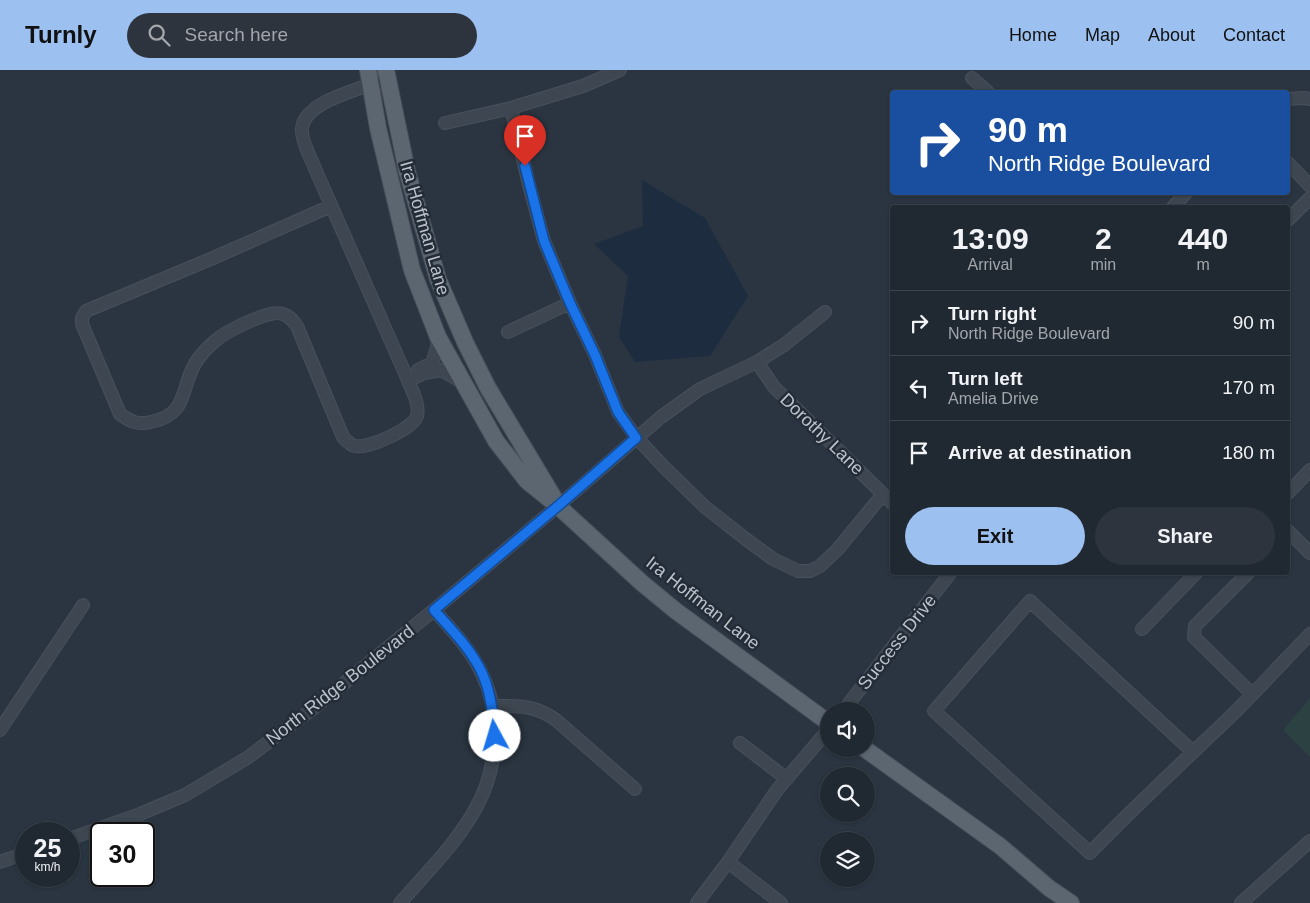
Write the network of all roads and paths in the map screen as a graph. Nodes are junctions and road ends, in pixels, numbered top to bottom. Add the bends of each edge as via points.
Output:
1 (620, 70) edge
2 (387, 76) edge
3 (370, 77) edge
4 (978, 90) edge
5 (986, 90) edge
6 (1290, 99) edge
7 (1310, 99) edge
8 (511, 108) junction
9 (445, 123) dead end
10 (1290, 165) edge
11 (1310, 186) edge
12 (1185, 195) edge
13 (1310, 198) edge
14 (1177, 205) edge
15 (331, 206) junction
16 (1290, 218) edge
17 (570, 303) junction
18 (825, 312) dead end
19 (508, 332) dead end
20 (438, 337) junction
21 (757, 362) junction
22 (407, 378) junction
23 (464, 383) junction
24 (636, 438) junction
25 (1310, 470) edge
26 (1290, 491) edge
27 (888, 498) edge
28 (558, 506) junction
29 (1290, 533) edge
30 (1310, 553) edge
31 (949, 575) edge
32 (1194, 575) edge
33 (1246, 575) edge
34 (83, 605) dead end
35 (434, 610) junction
36 (1142, 629) dead end
37 (1310, 634) edge
38 (1252, 694) junction
39 (850, 702) edge
40 (492, 706) junction
41 (820, 716) edge
42 (0, 730) edge
43 (820, 740) edge
44 (740, 742) dead end
45 (1193, 752) junction
46 (875, 756) edge
47 (787, 779) junction
48 (635, 789) dead end
49 (80, 836) edge
50 (1310, 841) edge
51 (15, 857) edge
52 (0, 862) edge
53 (728, 862) junction
54 (1049, 888) junction
55 (400, 903) edge
56 (698, 903) edge
57 (780, 903) edge
58 (1061, 903) edge
59 (1071, 903) edge
60 (1241, 903) edge

1 - 8 street via 583,86
2 - 3 street
2 - 28 main road, Ira Hoffman Lane via 407,171 438,279 488,388
3 - 15 street via 309,113 301,130
3 - 20 main road, Ira Hoffman Lane via 378,128 412,270
4 - 5 street via 972,78
6 - 7 street
8 - 9 street
8 - 17 street via 544,241
10 - 11 street
12 - 14 street
13 - 16 street
15 - 22 street
15 - 22 street via 86,311 82,324 113,399 120,414 130,422 142,424 171,415 181,403 197,360 207,349 221,336 274,313 292,318 297,326 343,437 349,444 366,446 410,426 418,410
17 - 19 street
17 - 24 street via 618,412
18 - 21 street, North Ridge Boulevard
20 - 22 street via 432,363
20 - 23 main road, Ira Hoffman Lane
21 - 24 street, North Ridge Boulevard via 700,389
21 - 27 street, Dorothy Lane via 774,388
22 - 23 street via 441,370
23 - 28 main road, Ira Hoffman Lane via 496,441 527,481
24 - 27 street via 705,507 773,559 798,571 810,571 820,566
24 - 28 street, North Ridge Boulevard
25 - 26 street
28 - 35 street, North Ridge Boulevard
28 - 41 main road, Ira Hoffman Lane via 676,611
29 - 30 street
31 - 39 street, Success Drive
32 - 36 street
33 - 38 street via 1195,626 1194,638
34 - 42 street
35 - 40 street via 466,647 483,675
35 - 49 street, North Ridge Boulevard via 310,711 246,758 184,795
37 - 38 street
38 - 45 street
40 - 48 street via 521,706 542,711
40 - 55 street via 494,745 490,772 479,803 460,832
43 - 47 street
44 - 47 street
45 - 45 street via 1090,853 934,711 1030,601
46 - 54 main road via 1000,846
47 - 53 street
50 - 60 street
51 - 52 street
53 - 56 street
53 - 57 street
54 - 58 main road
54 - 59 main road

